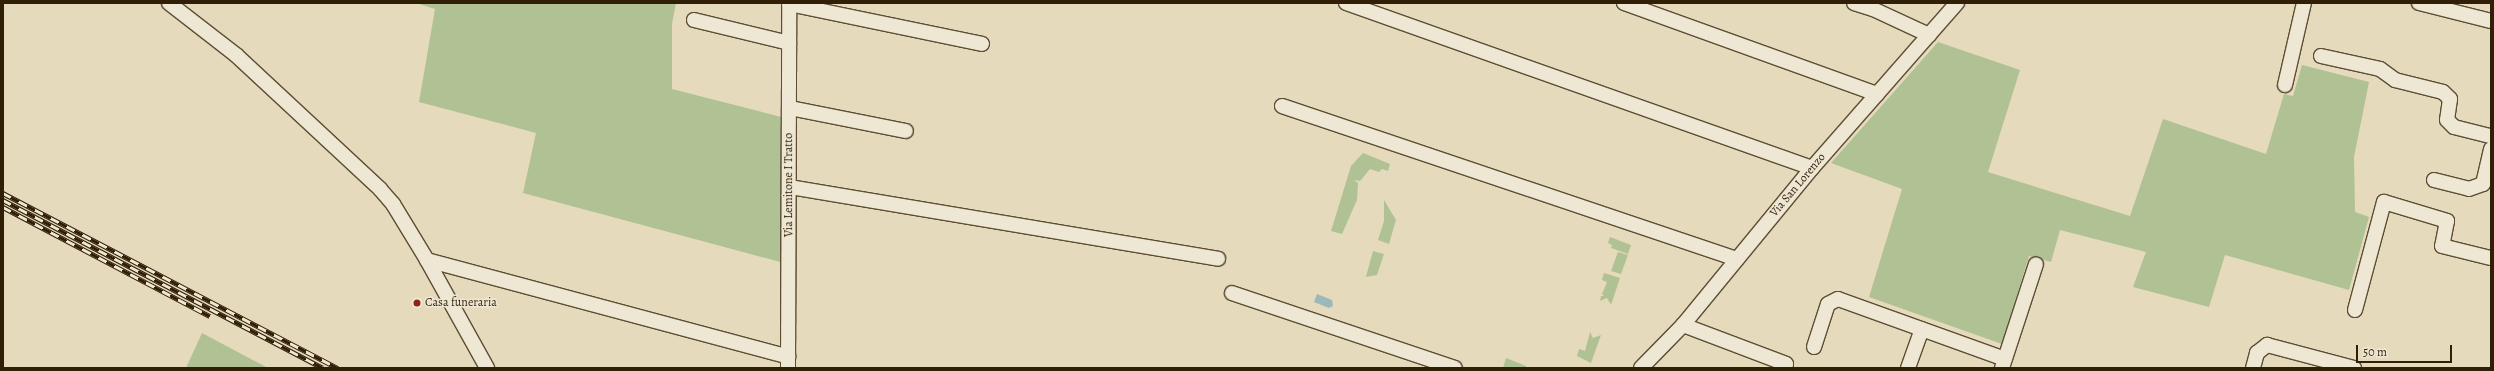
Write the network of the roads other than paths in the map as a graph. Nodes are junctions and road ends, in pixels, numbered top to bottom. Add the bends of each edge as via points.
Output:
1 (169, 3) edge
2 (1346, 3) edge
3 (1624, 3) edge
4 (1854, 3) edge
5 (1957, 3) edge
6 (2304, 3) edge
7 (2419, 3) edge
8 (789, 4) edge
9 (2469, 9) edge
10 (694, 20) dead end
11 (2491, 21) edge
12 (1929, 35) junction
13 (789, 43) junction
14 (982, 44) dead end
15 (2321, 56) dead end
16 (2285, 85) dead end
17 (1876, 94) junction
18 (1282, 106) dead end
19 (790, 108) junction
20 (906, 131) dead end
21 (2491, 136) edge
22 (2491, 149) edge
23 (1812, 168) junction
24 (2434, 180) dead end
25 (790, 187) junction
26 (2491, 258) edge
27 (1218, 259) dead end
28 (1737, 259) junction
29 (427, 260) junction
30 (2036, 264) dead end
31 (1232, 293) dead end
32 (2355, 310) dead end
33 (1683, 325) junction
34 (1922, 329) junction
35 (1814, 347) dead end
36 (788, 362) edge
37 (2004, 364) edge
38 (487, 368) edge
39 (1456, 368) edge
40 (1641, 368) edge
41 (1785, 368) edge
42 (1908, 368) edge
43 (2253, 368) edge
44 (2354, 368) edge

1 - 29 street via 236,55 380,189 393,204
2 - 23 street
3 - 17 street
4 - 12 street
5 - 12 street, Via San Lorenzo
6 - 16 street
7 - 9 street
8 - 13 street, Via Lemitone I Tratto
8 - 14 street
9 - 11 street
10 - 13 street
12 - 17 street, Via San Lorenzo
13 - 19 street, Via Lemitone I Tratto
15 - 21 street via 2380,69 2395,80 2443,92 2450,100 2447,120 2454,127
17 - 23 street, Via San Lorenzo
18 - 28 street
19 - 20 street
19 - 25 street, Via Lemitone I Tratto
22 - 24 street via 2483,184 2469,189
23 - 28 street, Via San Lorenzo
25 - 27 street
25 - 36 street, Via Lemitone I Tratto
26 - 32 street via 2442,246 2447,221 2384,202
28 - 33 street, Via San Lorenzo
29 - 36 street
29 - 38 street
30 - 37 street
31 - 39 street
33 - 40 street, Via San Lorenzo
33 - 41 street via 1786,364
34 - 35 street via 1838,299 1828,304
34 - 37 street
34 - 42 street
43 - 44 street via 2257,353 2267,345

